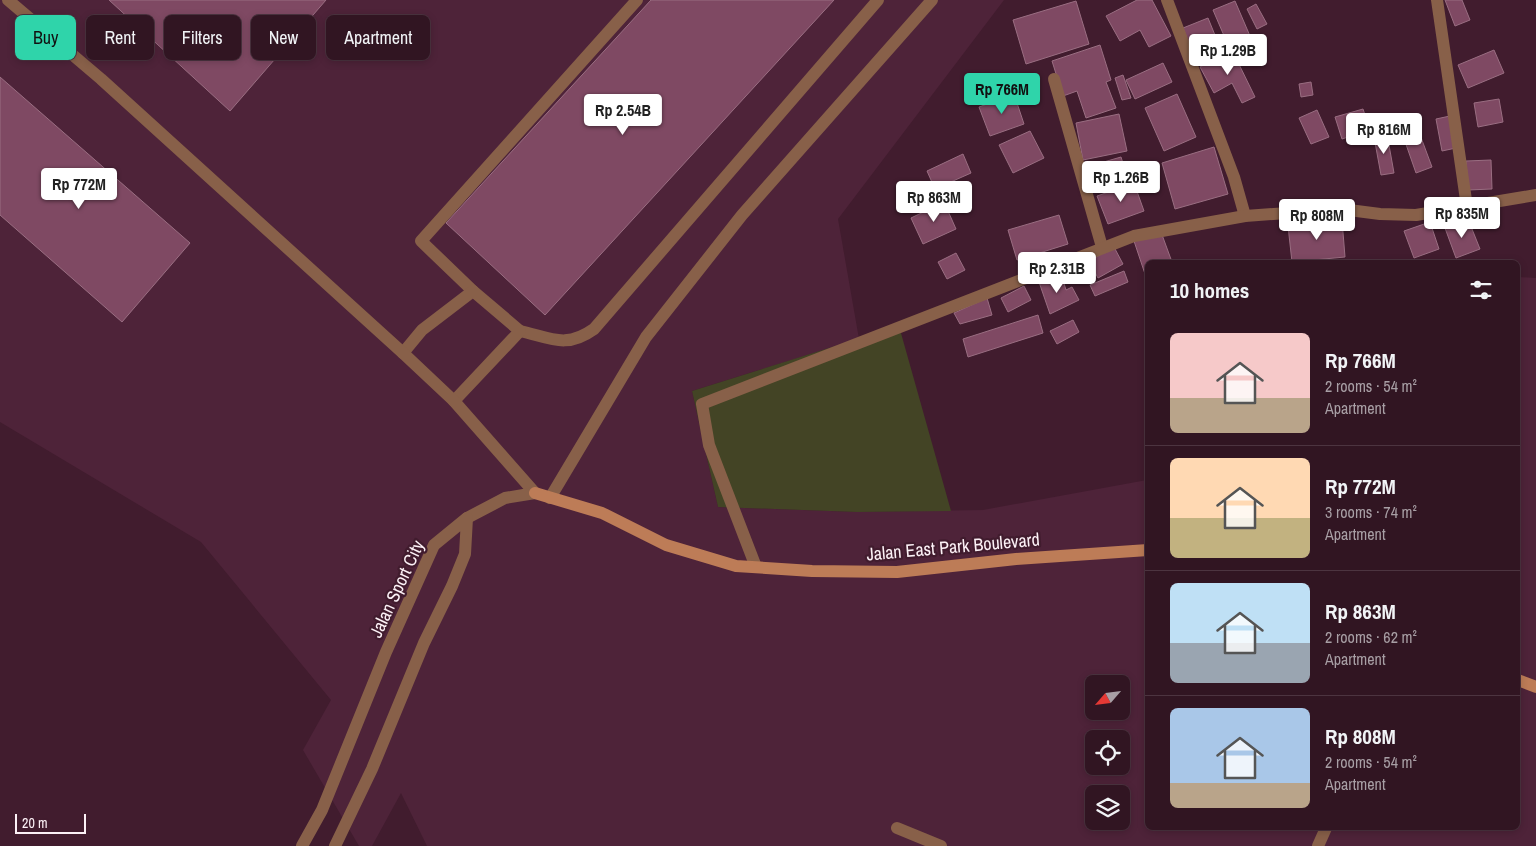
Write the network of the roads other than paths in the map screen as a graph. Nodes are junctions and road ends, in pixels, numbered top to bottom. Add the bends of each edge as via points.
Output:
1 (8, 0) edge
2 (637, 0) edge
3 (878, 0) edge
4 (932, 0) edge
5 (1167, 0) edge
6 (1437, 0) edge
7 (1054, 80) dead end
8 (1531, 195) edge
9 (1466, 207) junction
10 (1245, 216) junction
11 (1102, 247) junction
12 (473, 290) junction
13 (520, 331) junction
14 (403, 353) junction
15 (454, 401) junction
16 (535, 493) junction
17 (550, 498) junction
18 (466, 518) junction
19 (1145, 550) edge
20 (756, 567) junction
21 (1520, 681) edge
22 (1536, 686) edge
23 (897, 828) dead end
24 (1325, 830) edge
25 (302, 846) edge
26 (335, 846) edge
27 (941, 846) edge
28 (1318, 846) edge

1 - 14 street via 102,79
2 - 12 street via 421,242
3 - 13 street via 594,329 580,339 568,342
4 - 17 street via 742,215 646,337
5 - 10 street via 1234,177
6 - 9 street
7 - 11 street
8 - 9 street
9 - 10 street via 1416,215 1341,209
10 - 11 street via 1149,233
11 - 20 street via 702,404 709,445
12 - 13 street
12 - 14 street via 422,330
13 - 15 street
14 - 15 street
15 - 16 street
16 - 17 main road, Jalan East Park Boulevard
16 - 18 street, Jalan Sport City via 505,498
17 - 20 main road, Jalan East Park Boulevard via 602,513 666,545 736,566
18 - 25 street, Jalan Sport City via 434,545 322,810
18 - 26 street via 465,554 372,770
19 - 20 main road, Jalan East Park Boulevard via 1016,559 898,572
21 - 22 main road
23 - 27 street
24 - 28 street

